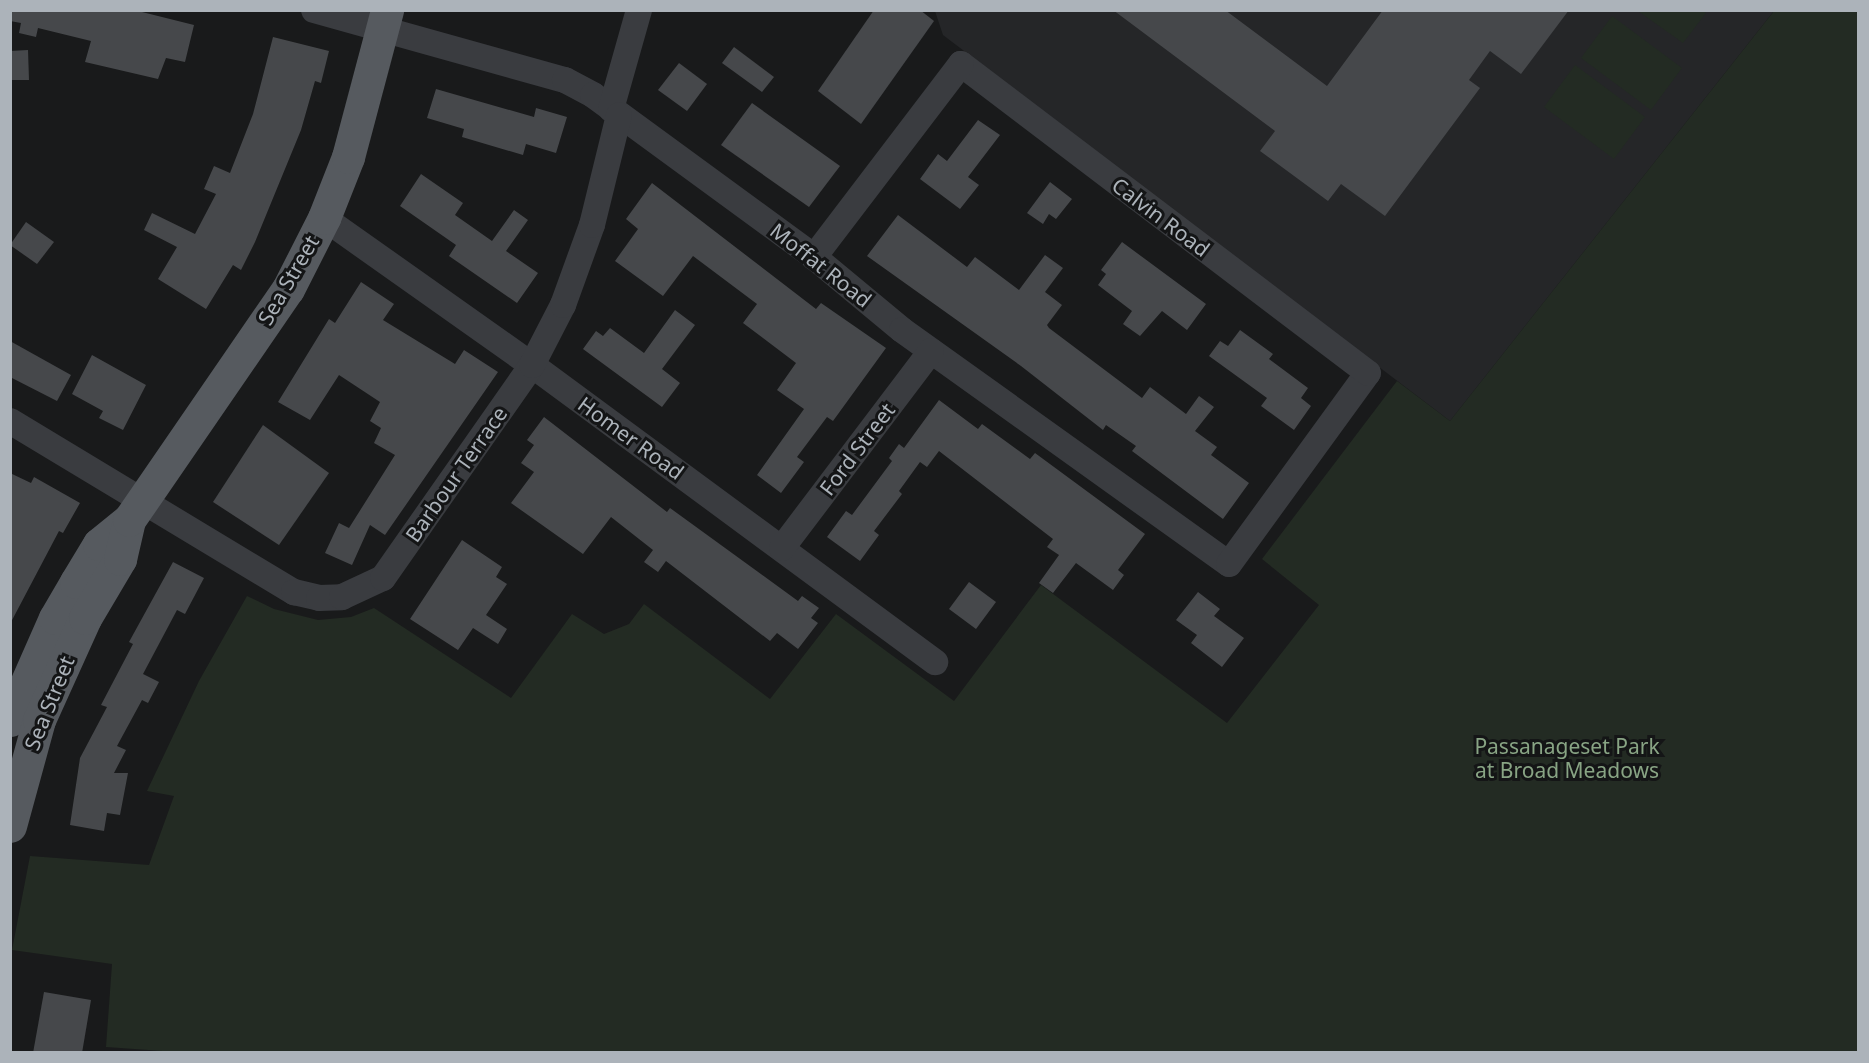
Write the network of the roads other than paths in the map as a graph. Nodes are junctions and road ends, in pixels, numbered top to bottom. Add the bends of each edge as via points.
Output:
1 (314, 10) edge
2 (639, 10) edge
3 (385, 20) edge
4 (615, 112) junction
5 (324, 218) junction
6 (814, 257) junction
7 (931, 351) junction
8 (532, 364) junction
9 (10, 422) edge
10 (136, 510) junction
11 (783, 548) junction
12 (1229, 564) joint
13 (935, 662) dead end
14 (19, 714) edge
15 (10, 826) edge

1 - 3 street, Moffat Road
2 - 4 street, Barbour Terrace
3 - 4 street, Moffat Road via 565,80
3 - 5 main road, Sea Street via 348,157
4 - 6 street, Moffat Road
4 - 8 street, Barbour Terrace via 592,225 562,304
5 - 8 street, Homer Road
5 - 10 main road, Sea Street via 288,289
6 - 7 street, Moffat Road
6 - 12 street, Calvin Road via 961,64 1368,373
7 - 11 street, Ford Street
7 - 12 street, Moffat Road
8 - 10 street, Barbour Terrace via 383,578 342,597 320,598 294,592
8 - 11 street, Homer Road
9 - 10 street, Barbour Terrace
10 - 14 main road, Sea Street via 99,544 55,618
11 - 13 street, Homer Road
14 - 15 main road, Sea Street

